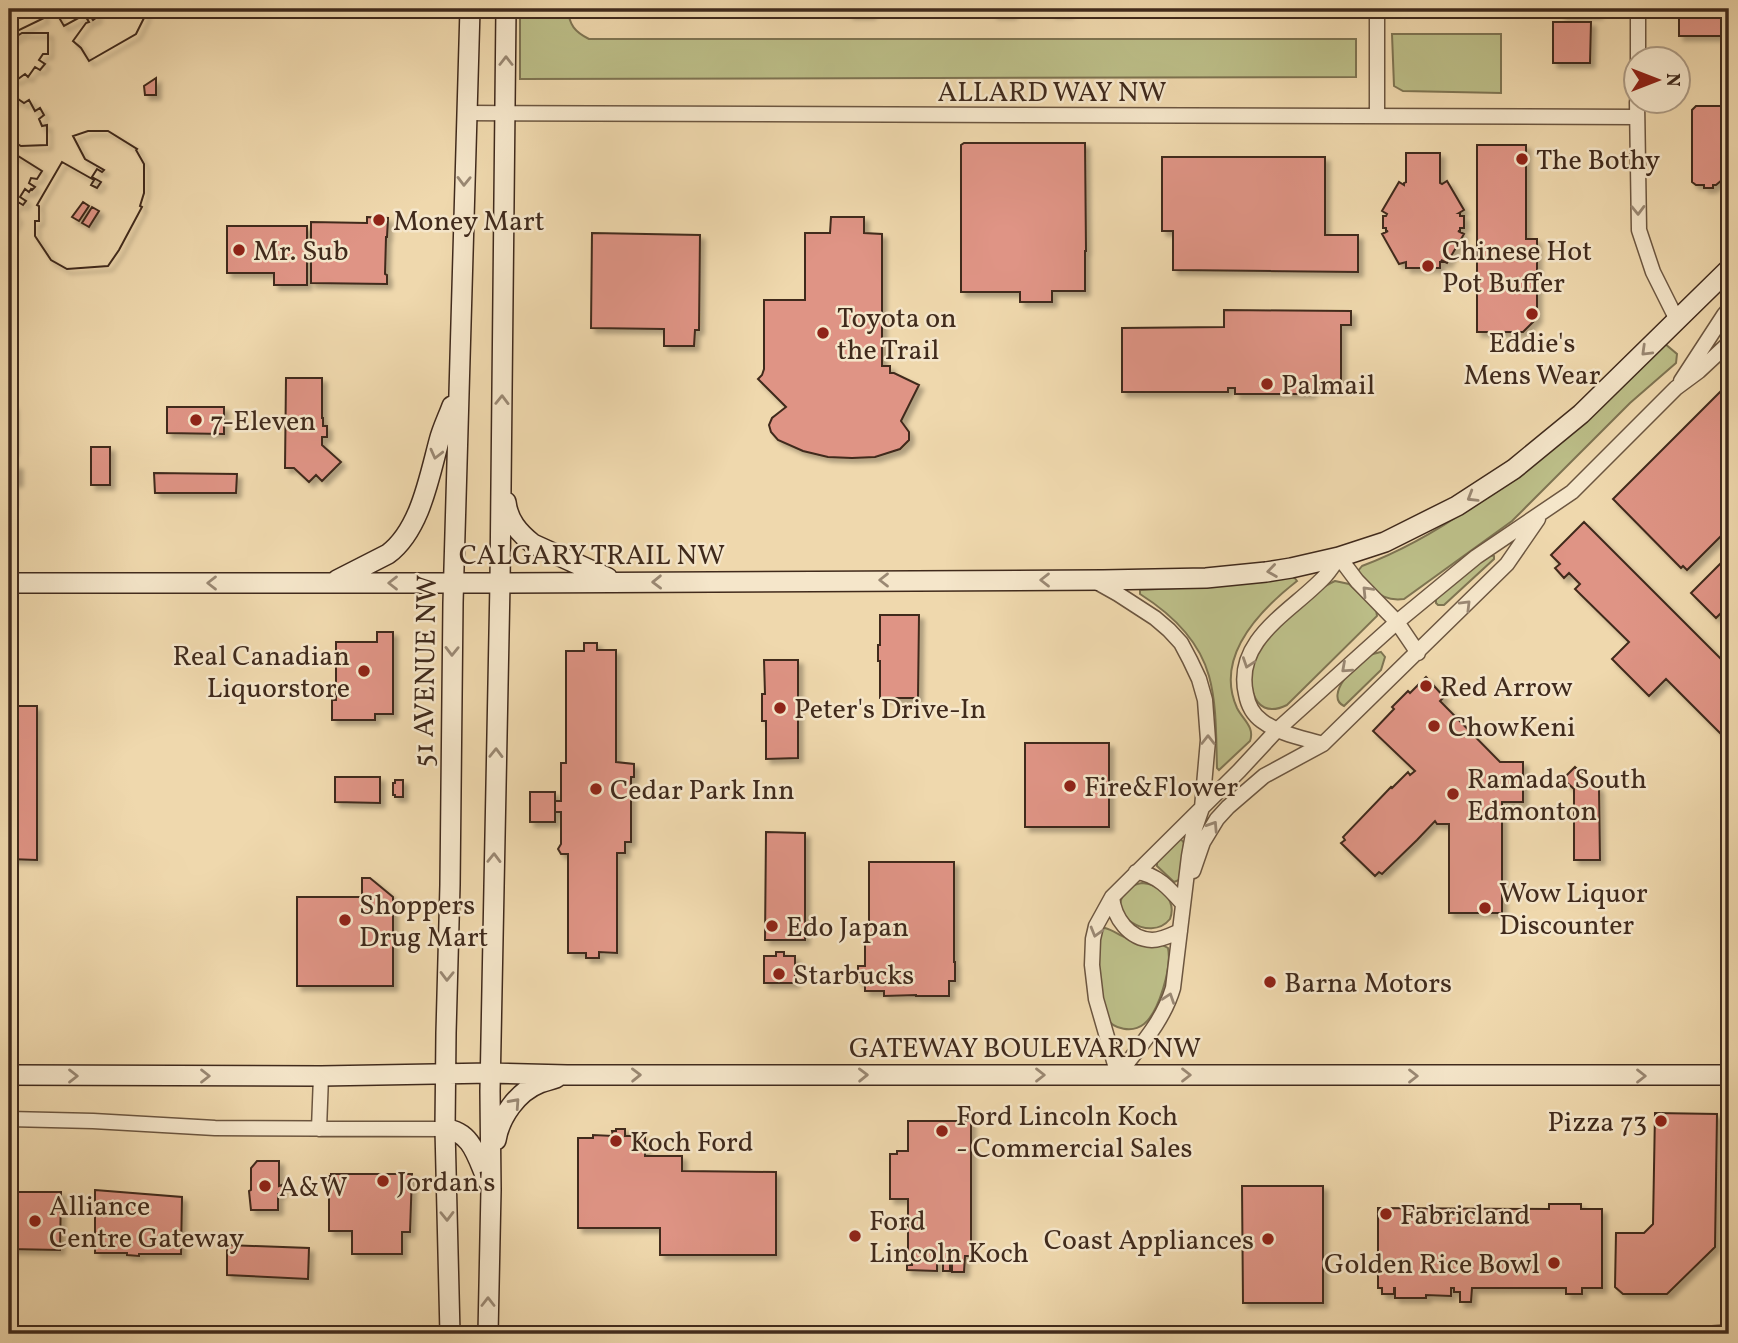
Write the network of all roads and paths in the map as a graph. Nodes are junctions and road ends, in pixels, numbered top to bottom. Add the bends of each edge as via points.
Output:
1 (470, 9) edge
2 (506, 9) edge
3 (1377, 9) edge
4 (1638, 9) edge
5 (1638, 46) edge
6 (466, 113) junction
7 (505, 113) junction
8 (1377, 116) junction
9 (1637, 117) joint
10 (1729, 269) edge
11 (1729, 309) edge
12 (1677, 320) junction
13 (1729, 343) edge
14 (1676, 388) junction
15 (458, 390) junction
16 (501, 468) junction
17 (1543, 512) junction
18 (1339, 557) junction
19 (1092, 580) junction
20 (615, 581) junction
21 (9, 583) edge
22 (333, 583) junction
23 (454, 583) junction
24 (500, 583) junction
25 (1397, 622) junction
26 (1418, 653) junction
27 (1278, 730) junction
28 (1323, 744) junction
29 (1202, 808) junction
30 (1136, 872) junction
31 (1186, 888) junction
32 (1112, 897) junction
33 (1183, 904) junction
34 (1180, 931) junction
35 (491, 1073) junction
36 (9, 1075) edge
37 (445, 1075) junction
38 (568, 1075) junction
39 (1118, 1075) junction
40 (321, 1076) junction
41 (1729, 1076) edge
42 (9, 1119) edge
43 (319, 1129) junction
44 (445, 1129) junction
45 (491, 1190) junction
46 (450, 1334) edge
47 (488, 1334) edge

1 - 6 main road, 51 AVENUE NW
7 -> 2 main road
3 - 8 street
4 - 5 street
6 - 7 street, ALLARD WAY NW
6 -> 15 main road, 51 AVENUE NW
7 - 8 street, ALLARD WAY NW
16 -> 7 main road
8 - 9 street, ALLARD WAY NW
9 -> 12 street via 1639,230
10 - 12 main road, CALGARY TRAIL NW
11 - 14 street, CALGARY TRAIL NW
12 -> 18 main road, CALGARY TRAIL NW via 1581,414 1514,469 1429,521
13 - 14 street, CALGARY TRAIL NW
14 - 17 street, CALGARY TRAIL NW via 1572,492
15 -> 22 main road via 408,532 388,554
15 - 23 main road, 51 AVENUE NW
16 - 20 main road via 507,511 524,537
16 - 24 main road
17 - 25 street, CALGARY TRAIL NW via 1476,556
26 -> 17 street, CALGARY TRAIL NW via 1507,564
18 -> 19 main road, CALGARY TRAIL NW via 1233,576
25 -> 18 street
18 -> 27 street via 1326,575 1267,628 1247,663 1243,683 1249,705 1262,722
19 -> 20 main road, CALGARY TRAIL NW
29 -> 19 street, CALGARY TRAIL NW via 1207,718 1190,660 1181,643 1155,618
20 - 24 main road, CALGARY TRAIL NW
22 -> 21 main road, CALGARY TRAIL NW
23 -> 22 main road, CALGARY TRAIL NW
23 - 24 main road, CALGARY TRAIL NW
23 -> 37 main road, 51 AVENUE NW
35 -> 24 main road
25 - 26 street
25 -> 27 street, CALGARY TRAIL NW
26 - 28 street, CALGARY TRAIL NW
27 - 28 street
27 - 29 street, CALGARY TRAIL NW
31 -> 28 street, CALGARY TRAIL NW via 1217,819 1264,776
29 - 30 street
29 - 31 street, CALGARY TRAIL NW via 1193,834
30 - 32 street
30 - 33 street via 1159,880
31 - 33 street, CALGARY TRAIL NW
32 - 34 street via 1113,908 1129,931 1153,940
32 -> 39 street via 1096,926 1092,965 1096,999
33 - 34 street, CALGARY TRAIL NW
39 -> 34 street, CALGARY TRAIL NW via 1168,1003
35 - 37 main road, GATEWAY BOULEVARD NW
35 - 38 main road, GATEWAY BOULEVARD NW
35 - 45 main road
36 -> 40 main road, GATEWAY BOULEVARD NW
37 - 40 main road, GATEWAY BOULEVARD NW
37 - 44 main road, 51 AVENUE NW
38 -> 39 main road, GATEWAY BOULEVARD NW
45 -> 38 main road via 497,1136 510,1107 538,1083
39 -> 41 main road, GATEWAY BOULEVARD NW
40 - 43 street
42 - 43 street
43 - 44 street
44 - 45 main road via 458,1131 467,1139
44 -> 46 main road, 51 AVENUE NW
47 -> 45 main road

